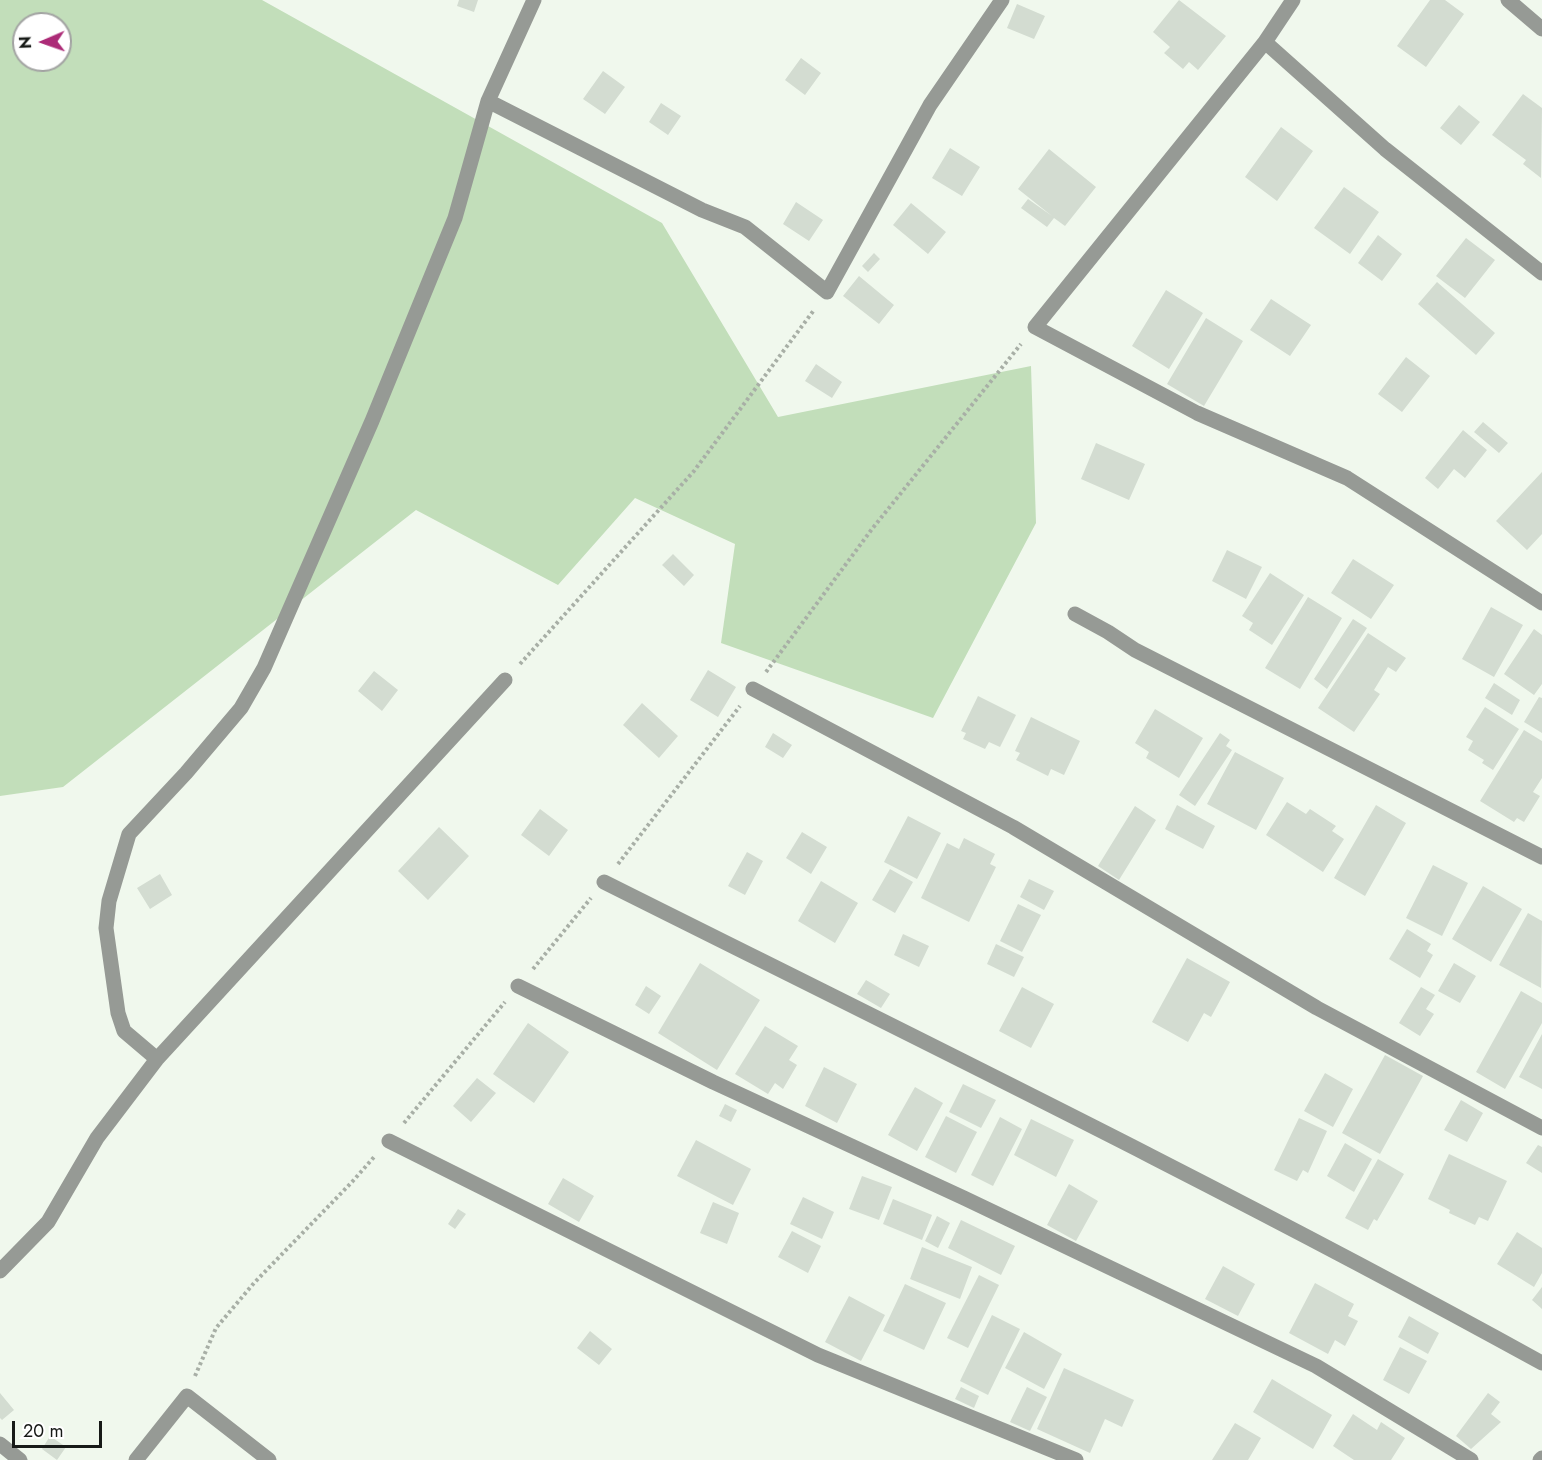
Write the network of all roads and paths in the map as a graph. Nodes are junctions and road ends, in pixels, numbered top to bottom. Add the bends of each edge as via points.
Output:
1 (534, 0) edge
2 (1002, 0) edge
3 (1293, 0) edge
4 (1508, 0) edge
5 (1542, 29) edge
6 (1264, 42) junction
7 (488, 101) junction
8 (1542, 273) edge
9 (827, 292) junction
10 (1542, 603) edge
11 (1076, 614) dead end
12 (505, 680) joint
13 (753, 688) dead end
14 (1542, 856) edge
15 (604, 882) dead end
16 (518, 986) dead end
17 (156, 1059) junction
18 (1542, 1128) edge
19 (389, 1141) dead end
20 (0, 1271) edge
21 (1542, 1363) edge
22 (0, 1444) edge
23 (20, 1460) edge
24 (136, 1460) edge
25 (269, 1460) edge
26 (1076, 1460) edge
27 (1471, 1460) edge

1 - 7 street
2 - 9 street via 930,105
3 - 6 street
4 - 5 street
6 - 8 street via 1385,149
6 - 10 street via 1035,327 1197,413 1347,478
7 - 9 street via 702,210 745,227
7 - 17 street via 455,218 264,668 241,708 129,834 109,902 106,928 124,1031
9 - 12 path via 694,471
11 - 14 street via 1136,650
12 - 17 street
13 - 18 street via 1013,827 1317,1008
15 - 21 street via 1105,1133 1416,1293
16 - 27 street via 1316,1366
17 - 20 street via 97,1138 48,1222
19 - 26 street via 818,1354
22 - 23 street
24 - 25 street via 187,1396

